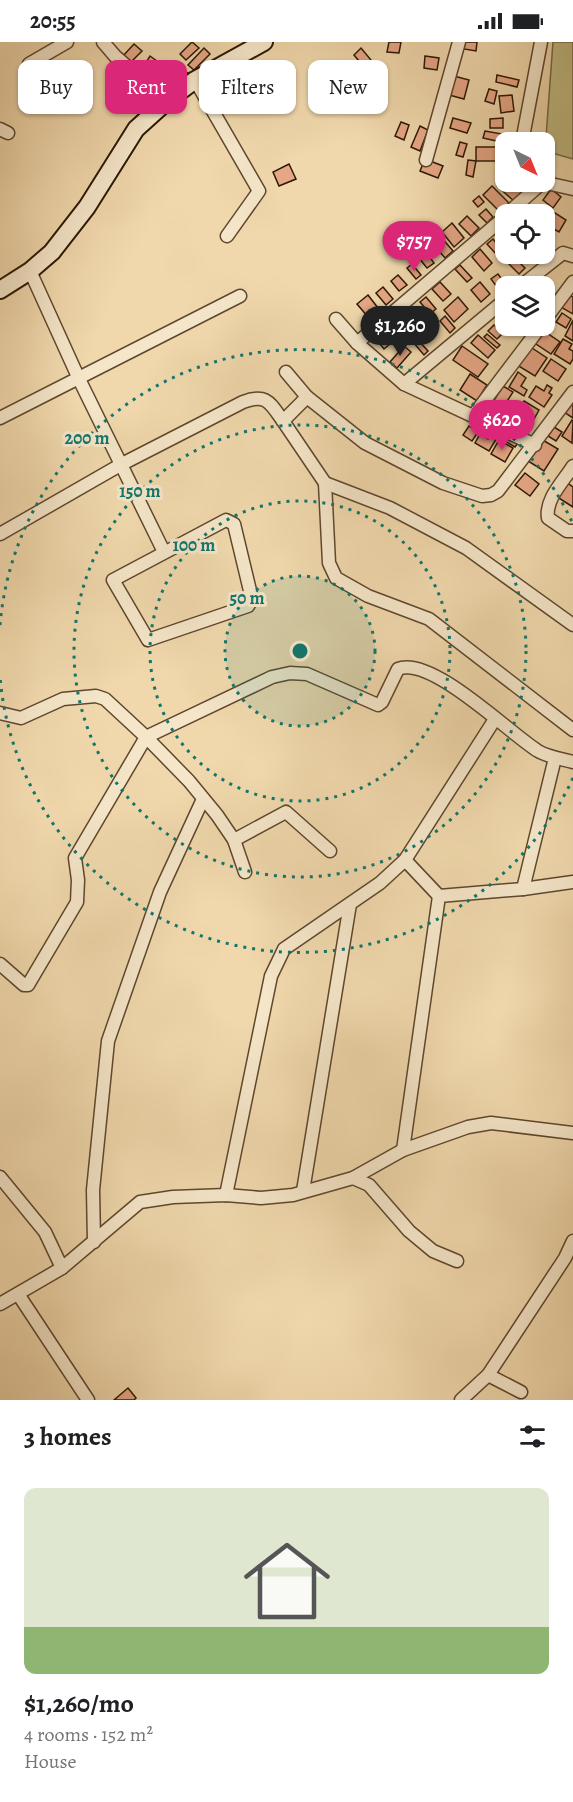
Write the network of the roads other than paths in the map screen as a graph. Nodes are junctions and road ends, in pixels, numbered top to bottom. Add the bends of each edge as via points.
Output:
1 (67, 42) edge
2 (103, 42) edge
3 (264, 42) edge
4 (459, 42) edge
5 (541, 42) edge
6 (36, 60) edge
7 (120, 60) edge
8 (195, 80) junction
9 (187, 86) edge
10 (153, 114) edge
11 (524, 132) edge
12 (426, 160) dead end
13 (555, 185) edge
14 (573, 189) edge
15 (531, 192) edge
16 (518, 204) edge
17 (495, 225) edge
18 (227, 236) dead end
19 (573, 256) edge
20 (30, 271) junction
21 (534, 276) edge
22 (573, 282) edge
23 (0, 290) edge
24 (240, 296) dead end
25 (555, 306) edge
26 (495, 308) edge
27 (336, 319) dead end
28 (533, 336) edge
29 (357, 343) junction
30 (286, 372) dead end
31 (79, 379) junction
32 (404, 384) junction
33 (307, 397) junction
34 (572, 397) edge
35 (473, 416) junction
36 (0, 418) edge
37 (283, 421) junction
38 (535, 444) junction
39 (122, 464) junction
40 (573, 466) edge
41 (325, 483) junction
42 (573, 531) edge
43 (0, 534) edge
44 (164, 552) junction
45 (573, 625) edge
46 (0, 713) edge
47 (495, 719) junction
48 (573, 730) edge
49 (146, 737) junction
50 (555, 758) junction
51 (573, 762) edge
52 (203, 799) junction
53 (234, 840) junction
54 (330, 851) dead end
55 (405, 860) junction
56 (245, 872) dead end
57 (573, 882) edge
58 (524, 889) junction
59 (439, 896) junction
60 (350, 904) junction
61 (0, 964) edge
62 (573, 1133) edge
63 (403, 1150) junction
64 (0, 1177) edge
65 (353, 1178) junction
66 (303, 1191) junction
67 (226, 1195) junction
68 (573, 1241) edge
69 (94, 1242) junction
70 (457, 1261) dead end
71 (62, 1268) junction
72 (18, 1293) junction
73 (0, 1304) edge
74 (488, 1375) junction
75 (521, 1392) dead end
76 (88, 1400) edge
77 (461, 1400) edge

1 - 6 street
2 - 7 street
3 - 8 street
4 - 12 street
5 - 11 street
8 - 9 street
8 - 18 street via 259,192
10 - 20 street via 136,129 87,207 52,252
13 - 14 street
15 - 16 street
17 - 29 street
19 - 21 street via 563,253
20 - 23 street
20 - 31 street
22 - 25 street
24 - 31 street
26 - 32 street
27 - 29 street
28 - 35 street
29 - 32 street
30 - 33 street
31 - 36 street
31 - 39 street
32 - 35 street
33 - 37 street
33 - 38 street via 365,443 443,483 482,496 498,491
34 - 38 street
35 - 38 street
37 - 39 street via 270,404 254,398
37 - 41 street
39 - 43 street
39 - 44 street
40 - 42 street via 547,511 548,518
41 - 45 street via 390,508 466,548
41 - 48 street via 329,563 336,578 368,596 429,619
44 - 44 street via 230,521 234,524 251,603 148,640 113,580
46 - 49 street via 21,718 63,699 96,696 105,699
47 - 49 street via 435,676 404,667 398,669 378,705 307,674 290,673 272,677
47 - 50 street via 539,752
47 - 55 street
49 - 52 street
49 - 61 street via 75,858 77,902 28,985
50 - 51 street
50 - 58 street
52 - 53 street
52 - 69 street via 160,892 108,1041 93,1190
53 - 54 street via 286,812
53 - 56 street
55 - 59 street
55 - 60 street
57 - 58 street
58 - 59 street
59 - 63 street
60 - 66 street
60 - 67 street via 284,949 271,976
62 - 63 street via 491,1124 468,1127
63 - 65 street
64 - 71 street via 45,1232
65 - 66 street
65 - 70 street via 369,1185 410,1232 433,1251
66 - 67 street via 261,1197
67 - 69 street via 140,1202
68 - 74 street
69 - 71 street
71 - 72 street
72 - 73 street
72 - 76 street
74 - 75 street
74 - 77 street

